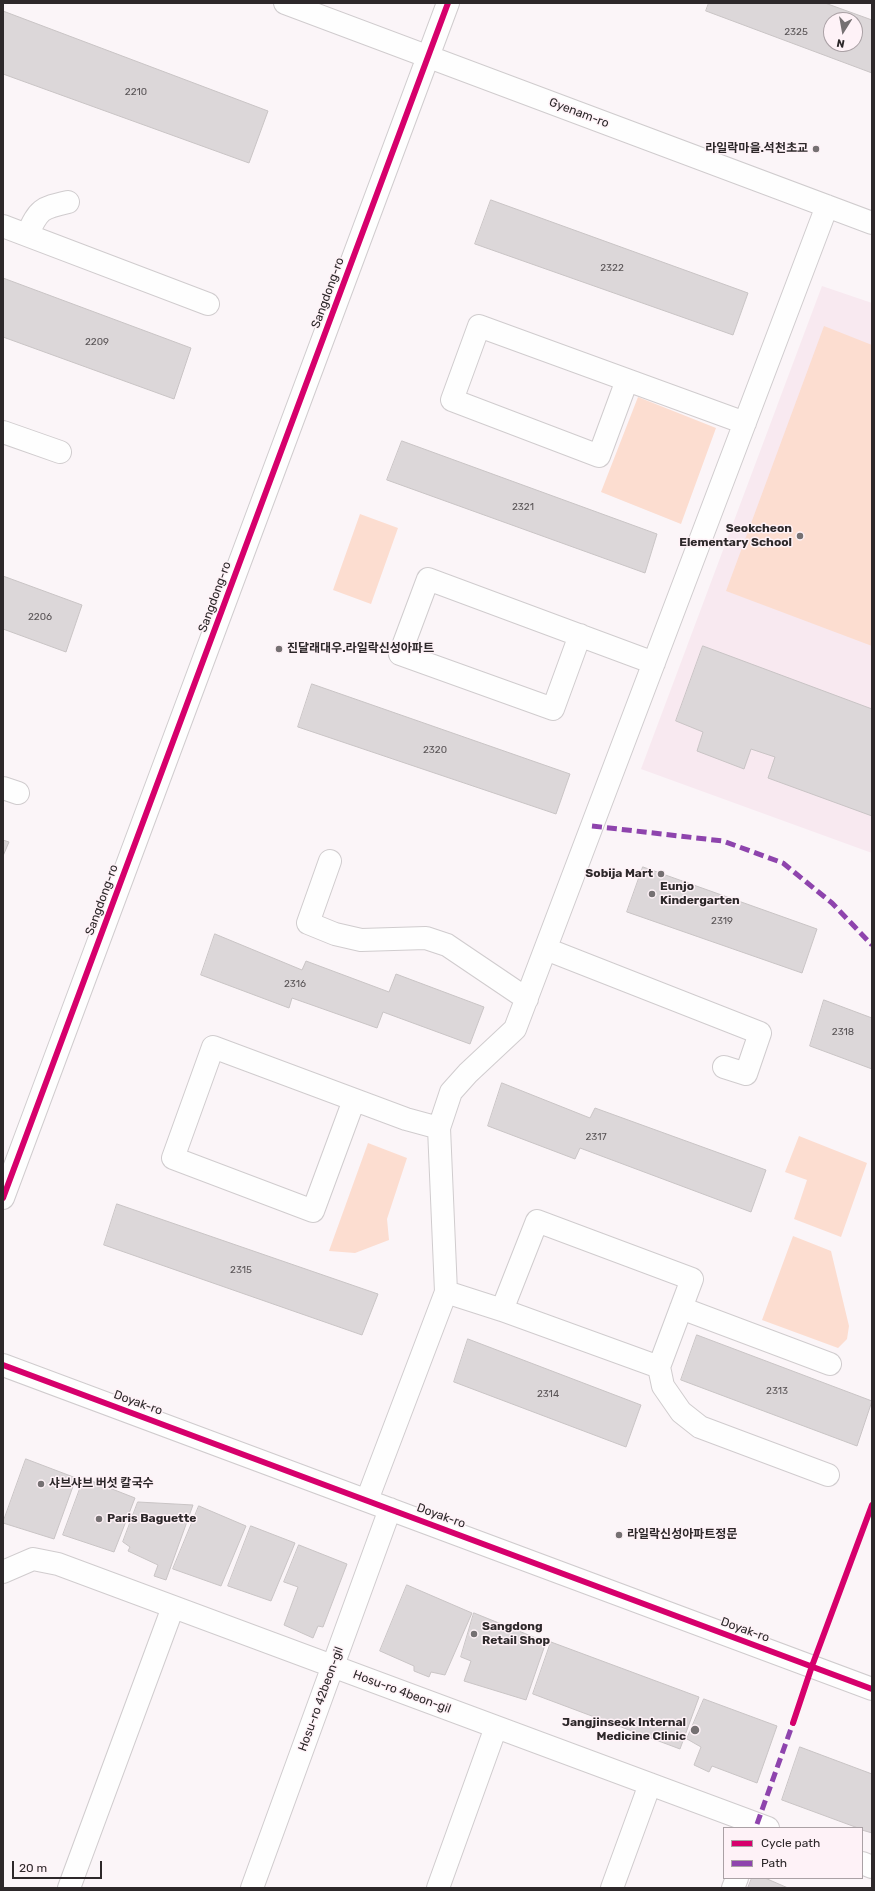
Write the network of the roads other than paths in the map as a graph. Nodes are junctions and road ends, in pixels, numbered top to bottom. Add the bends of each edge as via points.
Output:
1 (285, 3) edge
2 (448, 3) edge
3 (428, 56) junction
4 (68, 202) dead end
5 (827, 206) junction
6 (872, 223) edge
7 (3, 226) edge
8 (27, 235) junction
9 (208, 304) dead end
10 (627, 380) junction
11 (745, 422) junction
12 (3, 432) edge
13 (60, 452) dead end
14 (580, 635) junction
15 (654, 663) junction
16 (330, 861) dead end
17 (546, 949) junction
18 (527, 999) junction
19 (724, 1067) dead end
20 (354, 1100) junction
21 (439, 1128) junction
22 (3, 1198) edge
23 (446, 1292) junction
24 (681, 1308) junction
25 (502, 1310) junction
26 (830, 1364) dead end
27 (3, 1365) edge
28 (659, 1366) junction
29 (828, 1476) dead end
30 (367, 1500) junction
31 (390, 1509) junction
32 (3, 1572) edge
33 (173, 1606) junction
34 (333, 1666) junction
35 (872, 1689) edge
36 (496, 1727) junction
37 (650, 1784) junction
38 (760, 1827) edge
39 (69, 1888) edge
40 (252, 1888) edge
41 (438, 1888) edge
42 (612, 1888) edge

1 - 3 street, Gyenam-ro
2 - 3 street, Sangdong-ro
3 - 5 street, Gyenam-ro
3 - 22 street, Sangdong-ro
4 - 8 street via 47,206 35,218
5 - 6 street, Gyenam-ro
5 - 11 street
7 - 8 street
8 - 9 street
10 - 10 street via 478,326 452,400 598,456
10 - 11 street
11 - 15 street
12 - 13 street
14 - 14 street via 428,579 400,654 554,708
14 - 15 street
15 - 17 street
16 - 18 street via 308,923 335,934 361,940 426,938 440,942
17 - 18 street
17 - 19 street via 760,1033 746,1074
18 - 21 street via 515,1029 451,1092
20 - 20 street via 213,1047 173,1158 313,1211
20 - 21 street
21 - 23 street
23 - 25 street
23 - 30 street
24 - 25 street via 692,1279 537,1221
24 - 26 street
24 - 28 street
25 - 28 street
27 - 30 street, Doyak-ro
28 - 29 street via 663,1386 681,1412 700,1427
30 - 31 street, Doyak-ro
31 - 34 street, Hosu-ro 42beon-gil
31 - 35 street, Doyak-ro
32 - 33 street, Hosu-ro 4beon-gil via 32,1559 58,1564
33 - 34 street, Hosu-ro 4beon-gil
33 - 39 street
34 - 36 street, Hosu-ro 4beon-gil
34 - 40 street, Hosu-ro 42beon-gil
36 - 37 street, Hosu-ro 4beon-gil
36 - 41 street
37 - 38 street, Hosu-ro 4beon-gil
37 - 42 street

